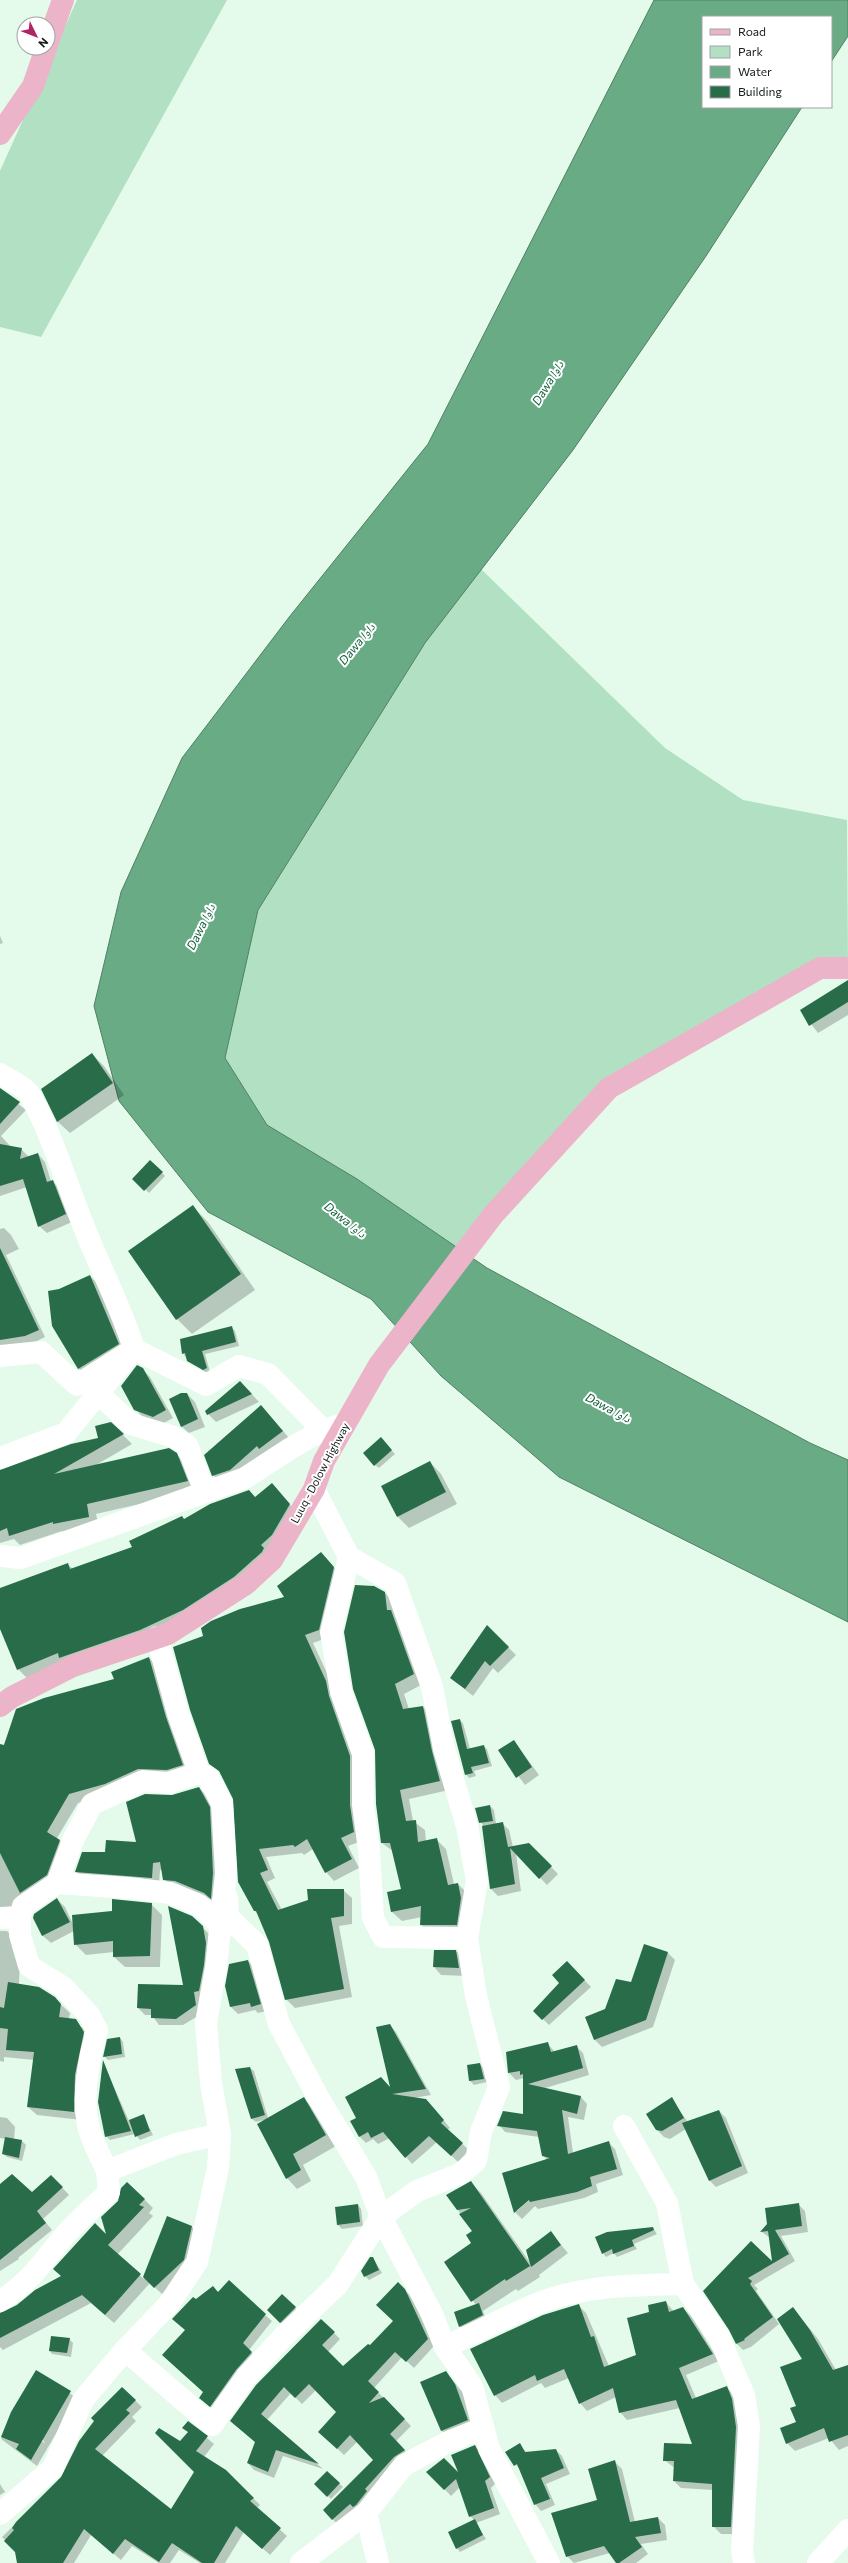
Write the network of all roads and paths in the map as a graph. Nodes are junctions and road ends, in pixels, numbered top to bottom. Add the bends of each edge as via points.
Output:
1 (62, 0) edge
2 (56, 18) edge
3 (43, 56) edge
4 (0, 134) edge
5 (848, 968) edge
6 (0, 1074) edge
7 (134, 1349) junction
8 (0, 1356) edge
9 (98, 1394) junction
10 (347, 1424) junction
11 (323, 1430) junction
12 (0, 1458) edge
13 (314, 1489) junction
14 (205, 1492) junction
15 (0, 1556) edge
16 (349, 1557) junction
17 (156, 1637) junction
18 (0, 1706) edge
19 (199, 1773) junction
20 (226, 1873) junction
21 (57, 1883) junction
22 (10, 1918) edge
23 (220, 1925) junction
24 (467, 1938) junction
25 (624, 2126) dead end
26 (220, 2134) junction
27 (107, 2171) junction
28 (382, 2217) junction
29 (683, 2284) junction
30 (0, 2301) edge
31 (445, 2347) junction
32 (125, 2350) junction
33 (484, 2428) junction
34 (366, 2513) junction
35 (0, 2514) edge
36 (848, 2530) edge
37 (302, 2563) edge
38 (378, 2563) edge
39 (549, 2563) edge
40 (744, 2563) edge
41 (818, 2563) edge

1 - 2 main road
3 - 4 main road via 33,86
5 - 10 main road, Luuq - Dolow Highway via 820,968 609,1088 493,1215 379,1365
6 - 7 street via 29,1094 48,1129 84,1228 123,1316
7 - 8 street via 77,1385 41,1352
7 - 9 street
7 - 11 street via 206,1385 239,1366 268,1374
9 - 12 street via 66,1433
9 - 14 street via 131,1424 187,1445
10 - 11 street
10 - 13 main road, Luuq - Dolow Highway via 324,1461
11 - 14 street via 245,1478
13 - 16 street
13 - 17 main road, Luuq - Dolow Highway via 272,1560 246,1584 168,1634
14 - 15 street via 21,1558
16 - 24 street via 395,1583 432,1687 444,1749 467,1826 476,1881
16 - 24 street via 331,1632 341,1692 363,1754 363,1805 369,1850 373,1918 383,1937
17 - 18 main road, Luuq - Dolow Highway via 73,1666 12,1697
17 - 19 street via 178,1714
19 - 20 street via 208,1777 222,1804
19 - 21 street via 168,1783 143,1781 92,1804 73,1840
20 - 23 street
20 - 28 street via 228,1917 257,1945 279,2024 366,2178
21 - 22 street
21 - 23 street via 170,1893 199,1905
22 - 27 street via 20,1936 29,1966 63,1987 88,2015 97,2030 87,2080 88,2126
23 - 26 street via 206,2023 211,2083
24 - 28 street via 476,1996 499,2087 481,2132 476,2161 460,2174 417,2191
25 - 29 street via 667,2203
26 - 27 street via 176,2144
26 - 32 street via 218,2168 197,2262 169,2304
27 - 30 street via 109,2192 65,2234 38,2272 14,2293
28 - 31 street via 432,2314
28 - 32 street via 338,2284 246,2377 212,2424
29 - 31 street via 615,2286 577,2293 540,2303
29 - 40 street via 719,2337 744,2395 749,2426 742,2550
31 - 33 street via 472,2386
32 - 35 street via 84,2400 53,2468
33 - 34 street via 448,2442 404,2465
33 - 39 street via 490,2449
34 - 37 street
34 - 38 street
36 - 41 street

